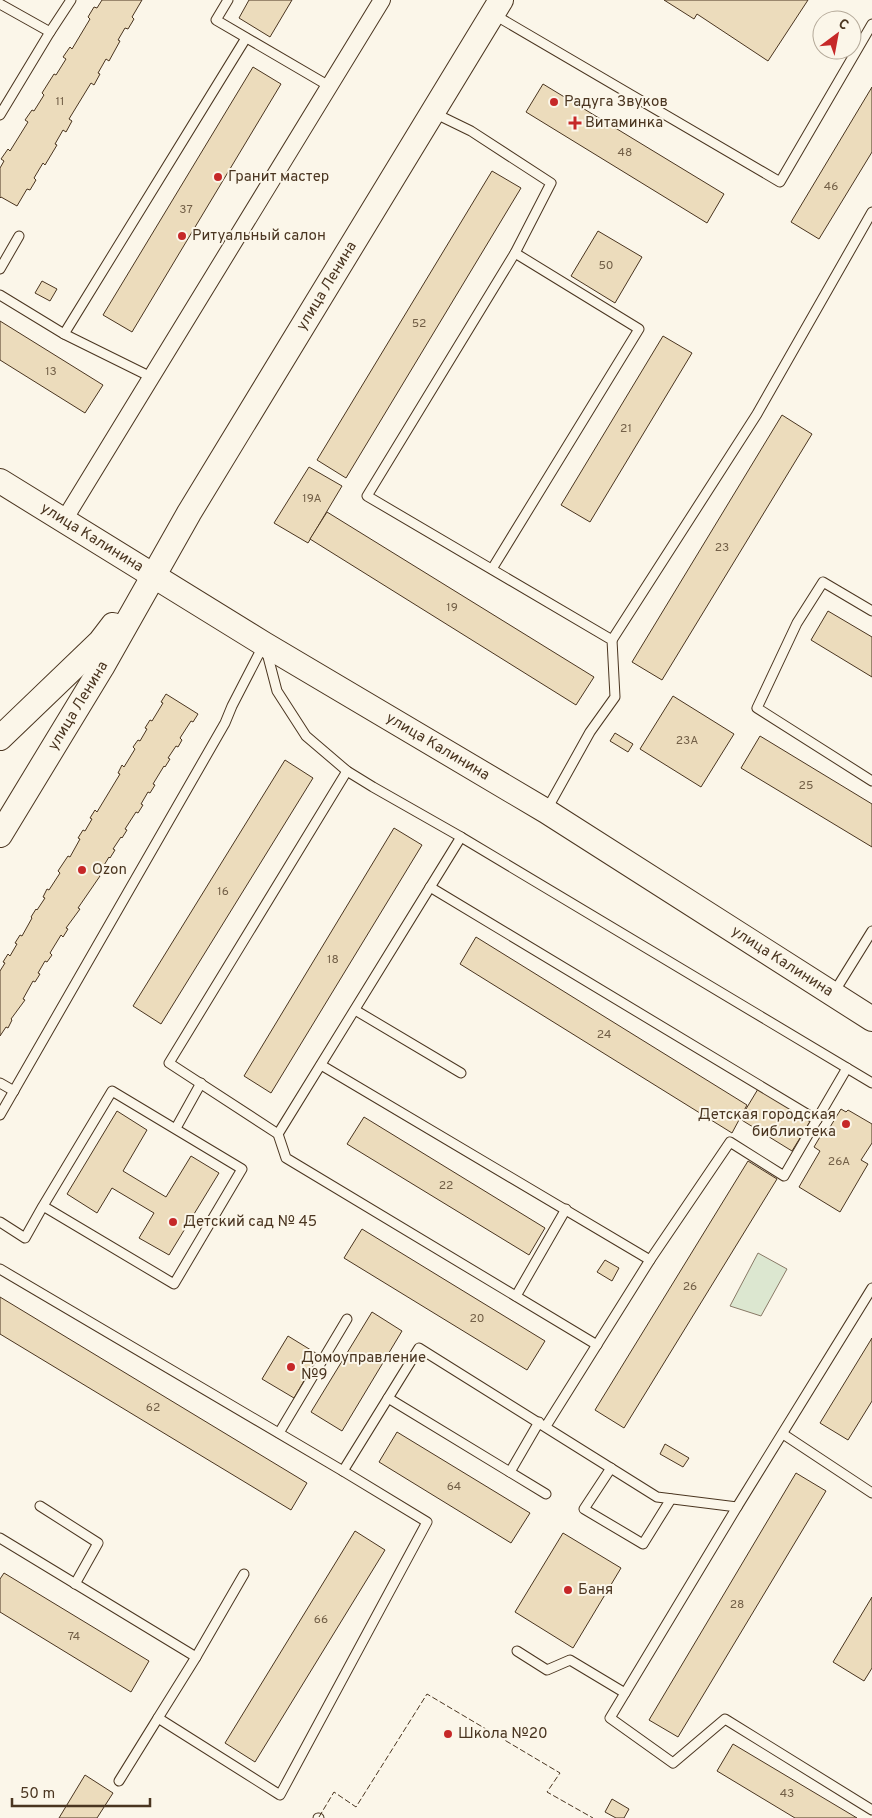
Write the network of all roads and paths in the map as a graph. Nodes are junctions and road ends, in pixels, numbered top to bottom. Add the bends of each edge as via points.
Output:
1 (71, 0) edge
2 (228, 0) edge
3 (382, 0) edge
4 (0, 4) edge
5 (496, 7) edge
6 (872, 24) edge
7 (50, 32) junction
8 (246, 38) junction
9 (329, 86) junction
10 (433, 113) junction
11 (0, 114) edge
12 (872, 212) edge
13 (19, 236) dead end
14 (515, 253) junction
15 (0, 269) edge
16 (0, 296) edge
17 (64, 334) junction
18 (152, 377) junction
19 (0, 481) edge
20 (64, 520) junction
21 (492, 570) junction
22 (153, 574) junction
23 (872, 611) edge
24 (612, 640) junction
25 (264, 644) junction
26 (0, 738) edge
27 (347, 771) junction
28 (872, 780) edge
29 (546, 811) junction
30 (0, 835) edge
31 (461, 837) junction
32 (430, 886) junction
33 (872, 931) edge
34 (832, 995) junction
35 (355, 1010) junction
36 (872, 1019) edge
37 (321, 1064) junction
38 (847, 1068) junction
39 (461, 1073) dead end
40 (0, 1083) edge
41 (872, 1083) edge
42 (201, 1084) junction
43 (14, 1091) junction
44 (0, 1115) edge
45 (816, 1120) junction
46 (176, 1128) junction
47 (278, 1134) junction
48 (43, 1206) junction
49 (566, 1209) junction
50 (0, 1222) edge
51 (650, 1260) junction
52 (0, 1269) edge
53 (872, 1288) edge
54 (516, 1296) junction
55 (347, 1319) dead end
56 (597, 1345) junction
57 (388, 1398) junction
58 (542, 1424) junction
59 (279, 1433) junction
60 (783, 1434) junction
61 (612, 1468) junction
62 (343, 1471) junction
63 (510, 1472) junction
64 (872, 1493) edge
65 (546, 1494) dead end
66 (671, 1499) junction
67 (40, 1506) dead end
68 (737, 1507) junction
69 (0, 1538) edge
70 (244, 1574) dead end
71 (75, 1584) junction
72 (517, 1651) dead end
73 (196, 1657) junction
74 (625, 1693) junction
75 (158, 1718) junction
76 (119, 1781) dead end
77 (872, 1810) edge

1 - 7 lane
2 - 8 lane via 216,20
3 - 9 street
4 - 7 lane
5 - 6 lane via 780,182
5 - 10 street, улица Ленина
7 - 11 lane
8 - 9 lane
8 - 17 lane
9 - 18 street
10 - 14 lane via 471,132 551,183
10 - 22 street, улица Ленина
12 - 24 lane via 757,414
13 - 15 lane
14 - 21 lane via 639,329
14 - 21 lane via 367,496
16 - 17 lane
17 - 18 lane
18 - 20 street
19 - 20 street, улица Калинина
20 - 22 street, улица Калинина
21 - 24 lane
22 - 25 street, улица Калинина
22 - 26 street, улица Ленина via 100,642
22 - 30 street, улица Ленина via 102,667
23 - 28 lane via 823,582 797,623 757,708
24 - 29 lane via 615,697 590,732
25 - 27 lane via 277,691 306,736
25 - 29 street, улица Калинина
25 - 43 lane via 225,723
27 - 31 lane
27 - 42 lane via 169,1063
29 - 34 street, улица Калинина
31 - 32 lane
31 - 38 lane
32 - 35 lane
32 - 45 lane
33 - 34 lane
34 - 36 street, улица Калинина
35 - 37 lane
35 - 39 lane
37 - 47 lane
37 - 49 lane
38 - 41 lane
38 - 45 lane
40 - 43 lane
42 - 46 lane
42 - 47 lane
43 - 44 lane
45 - 51 lane via 784,1176 730,1142
46 - 48 lane via 112,1091
46 - 48 lane via 242,1169 174,1284
47 - 54 lane via 286,1158
48 - 50 lane via 26,1238
49 - 51 lane
49 - 54 lane
51 - 56 lane
52 - 59 lane
53 - 60 lane
54 - 56 lane
55 - 59 lane
56 - 58 lane
57 - 58 lane via 419,1348
57 - 62 lane
57 - 63 lane
58 - 61 lane
58 - 63 lane
59 - 62 lane
60 - 64 lane
60 - 68 lane
61 - 66 lane via 657,1497
61 - 66 lane via 584,1509 643,1544
62 - 75 lane via 427,1522 280,1795
63 - 65 lane
66 - 68 lane
67 - 71 lane via 98,1543
68 - 74 lane
69 - 71 lane
70 - 73 lane
71 - 73 lane
72 - 74 lane via 546,1670 570,1660
73 - 75 lane
74 - 77 lane via 610,1718 673,1764 724,1719
75 - 76 lane

